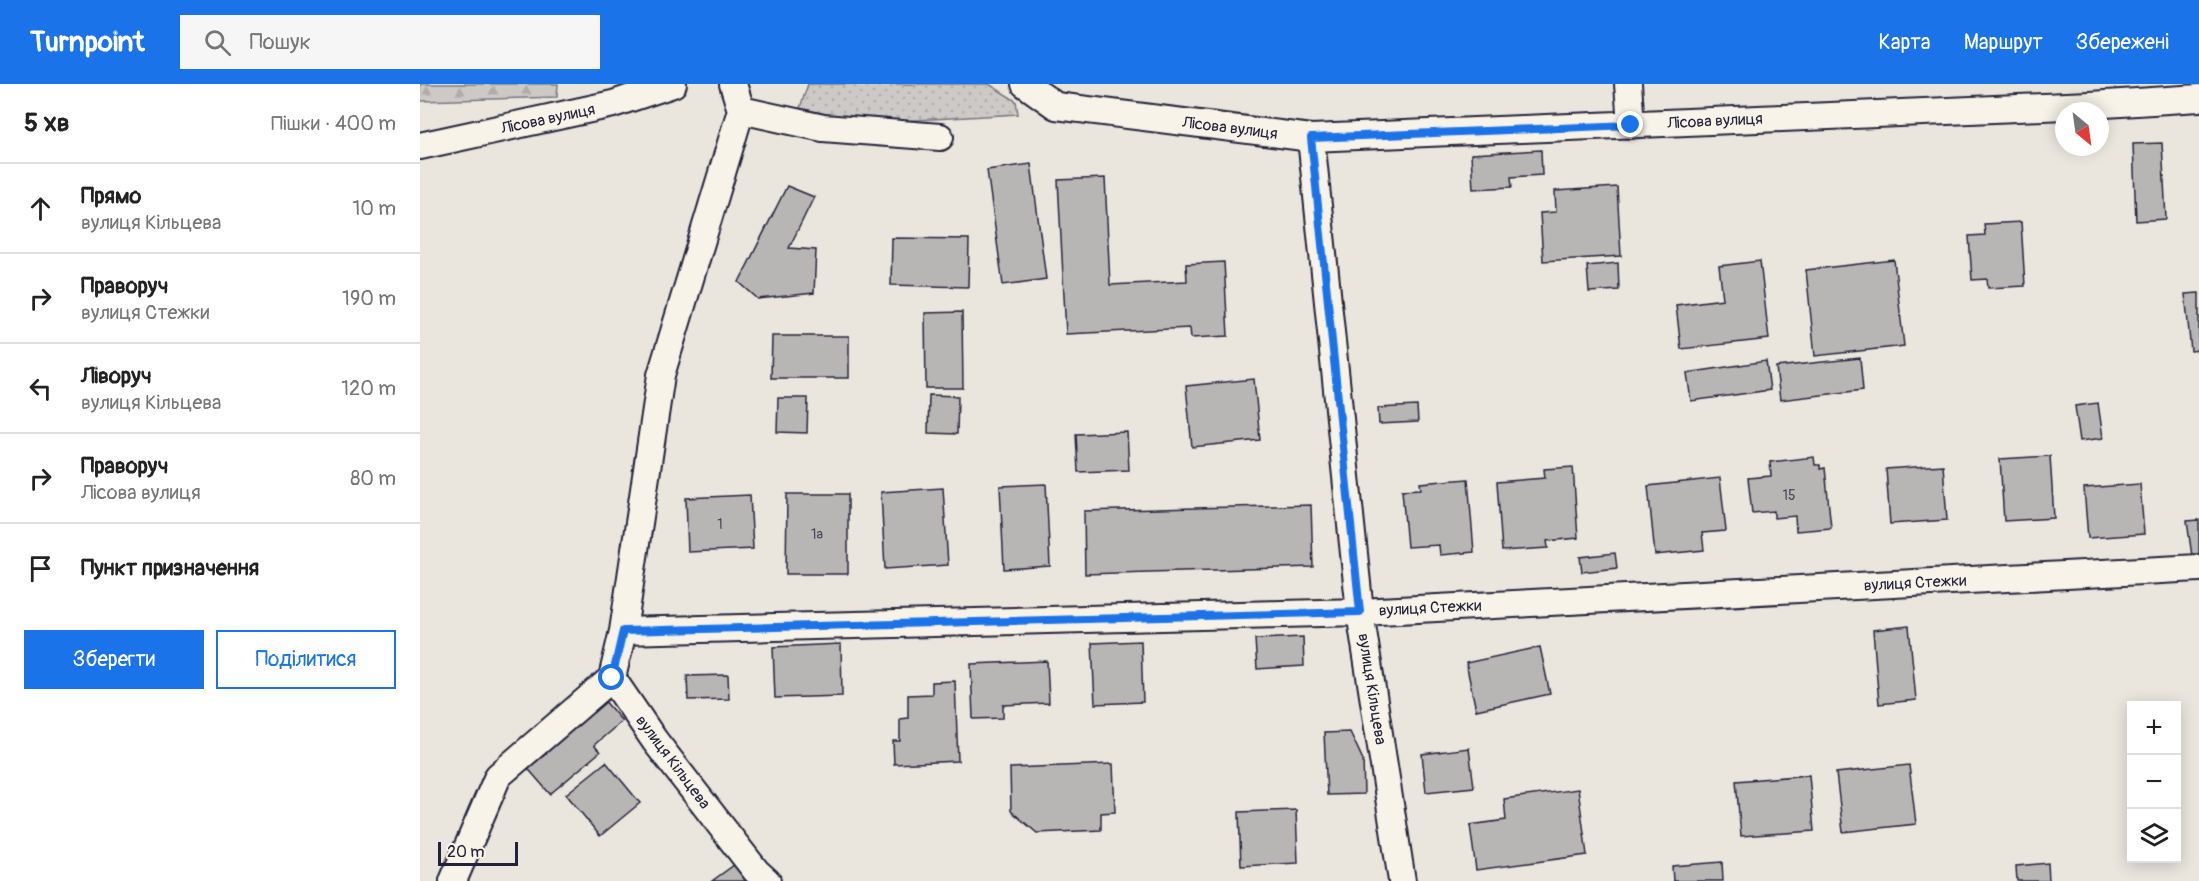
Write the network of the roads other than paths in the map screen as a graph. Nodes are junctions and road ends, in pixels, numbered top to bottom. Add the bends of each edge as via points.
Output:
1 (673, 84) edge
2 (733, 84) edge
3 (1025, 84) edge
4 (1628, 84) edge
5 (2199, 98) edge
6 (741, 110) junction
7 (1631, 125) junction
8 (940, 137) dead end
9 (1311, 138) junction
10 (420, 146) edge
11 (2199, 568) edge
12 (1360, 612) junction
13 (623, 631) junction
14 (612, 678) junction
15 (453, 881) edge
16 (767, 881) edge
17 (1402, 881) edge

1 - 10 street, Лісова вулиця via 613,104
2 - 6 street
3 - 9 street, Лісова вулиця via 1056,106
4 - 7 street
5 - 7 street, Лісова вулиця
6 - 8 street via 823,128
6 - 13 street via 661,375
7 - 9 street, Лісова вулиця
9 - 12 street, вулиця Кільцева
11 - 12 street, вулиця Стежки
12 - 13 street, вулиця Стежки
12 - 17 street, вулиця Кільцева
13 - 14 street
14 - 15 street via 498,776
14 - 16 street, вулиця Кільцева via 655,741

